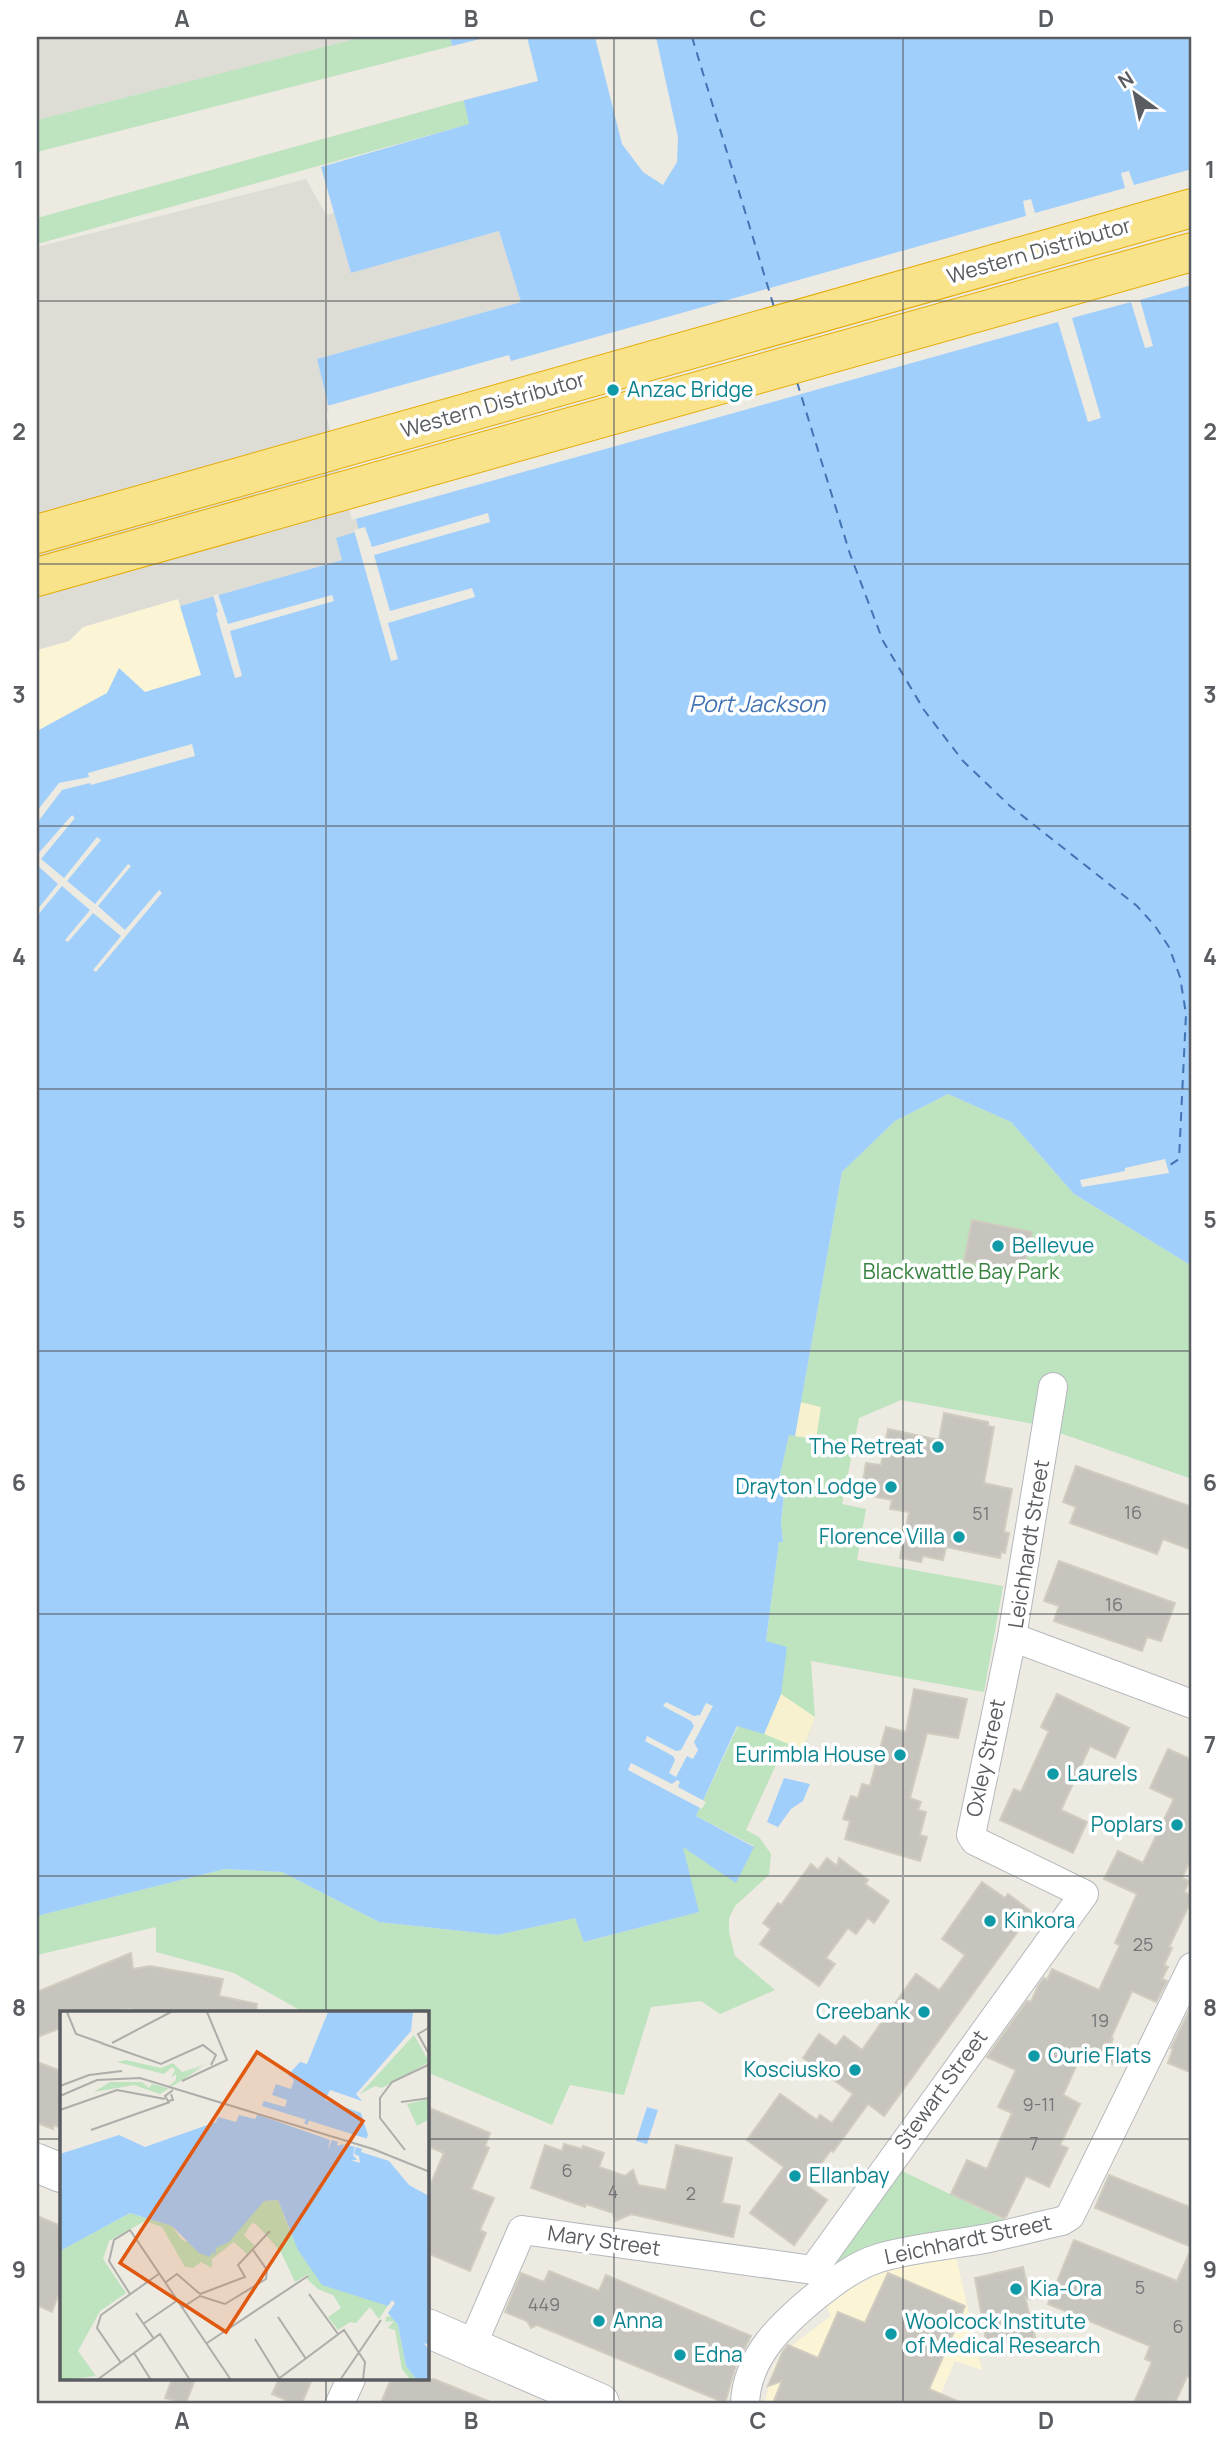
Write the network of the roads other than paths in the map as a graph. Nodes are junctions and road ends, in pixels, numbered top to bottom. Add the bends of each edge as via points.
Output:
1 (1192, 208) edge
2 (1192, 252) edge
3 (37, 534) edge
4 (37, 577) edge
5 (1053, 1387) dead end
6 (1012, 1637) junction
7 (1192, 1704) edge
8 (1084, 1894) joint
9 (1192, 1967) edge
10 (37, 2163) edge
11 (60, 2173) edge
12 (820, 2279) junction
13 (429, 2329) edge
14 (471, 2348) junction
15 (351, 2380) edge
16 (340, 2403) edge
17 (600, 2403) edge
18 (745, 2403) edge

1 - 3 highway, Western Distributor
2 - 4 highway, Western Distributor
5 - 6 street, Leichhardt Street
6 - 7 street, Leichhardt Street
6 - 8 street, Oxley Street via 971,1837
8 - 12 street, Stewart Street
9 - 12 street, Leichhardt Street via 1070,2216 992,2237 879,2258
10 - 11 street
12 - 14 street, Mary Street via 522,2230
12 - 18 street, Leichhardt Street via 766,2344 751,2374
13 - 14 street
14 - 17 street
15 - 16 street

